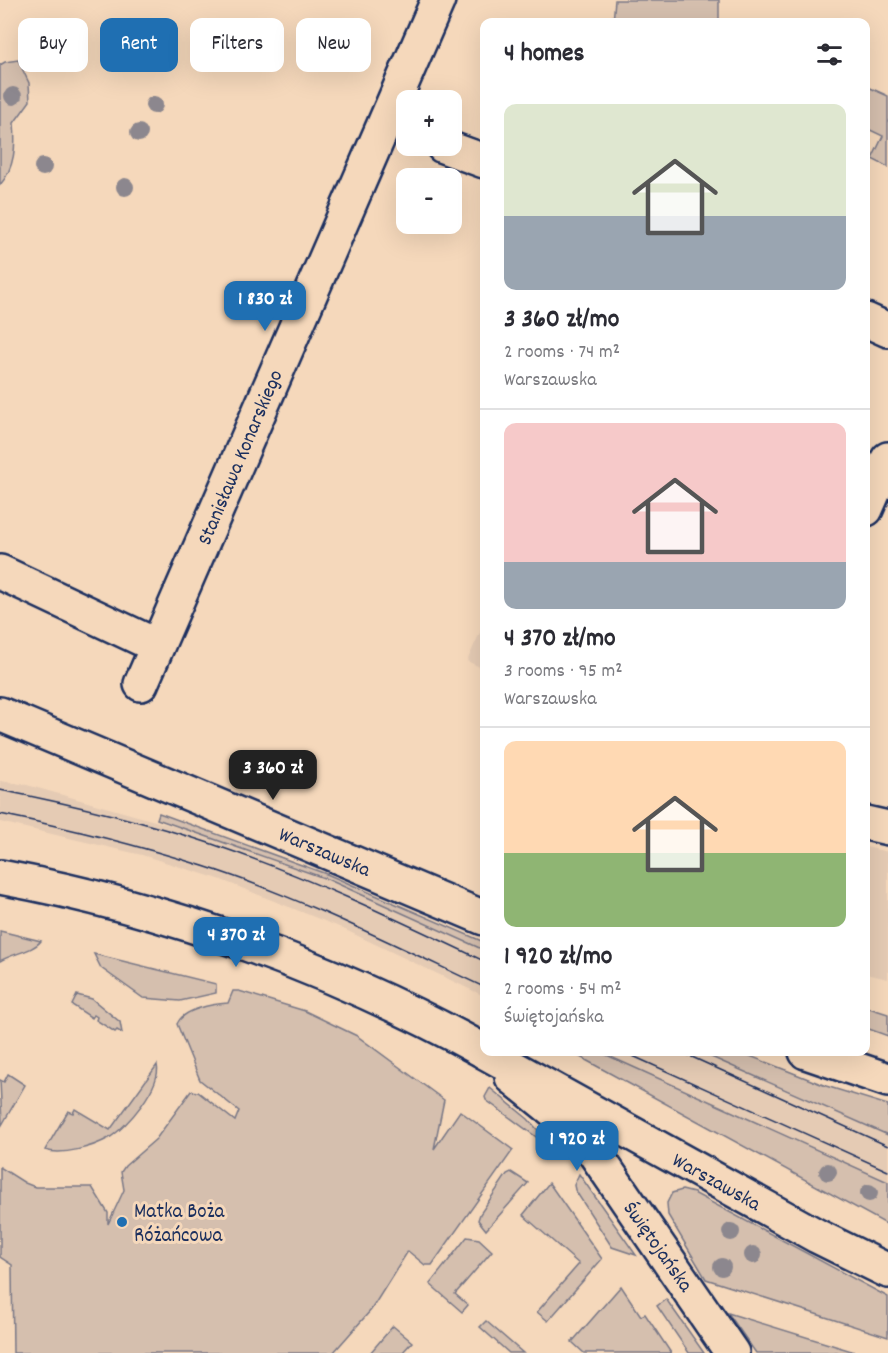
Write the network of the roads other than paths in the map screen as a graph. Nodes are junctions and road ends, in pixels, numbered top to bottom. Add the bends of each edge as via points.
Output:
1 (438, 0) edge
2 (395, 128) edge
3 (462, 153) edge
4 (480, 160) edge
5 (870, 322) edge
6 (888, 330) edge
7 (888, 459) edge
8 (870, 500) edge
9 (0, 572) edge
10 (157, 646) junction
11 (141, 684) dead end
12 (0, 714) edge
13 (870, 824) edge
14 (888, 828) edge
15 (0, 877) edge
16 (480, 916) edge
17 (480, 1049) edge
18 (489, 1056) edge
19 (493, 1056) edge
20 (818, 1056) edge
21 (888, 1080) edge
22 (888, 1271) edge
23 (732, 1353) edge

1 - 2 main road, Stanisława Konarskiego
2 - 10 main road, Stanisława Konarskiego
3 - 4 main road
5 - 6 main road
7 - 8 main road
9 - 10 main road
10 - 11 main road, Stanisława Konarskiego
12 - 16 main road, Warszawska
13 - 14 main road
15 - 17 main road, Warszawska via 175,921 263,950
18 - 23 main road, Świętojańska via 564,1119 594,1152
19 - 22 main road, Warszawska via 817,1236
20 - 21 main road

